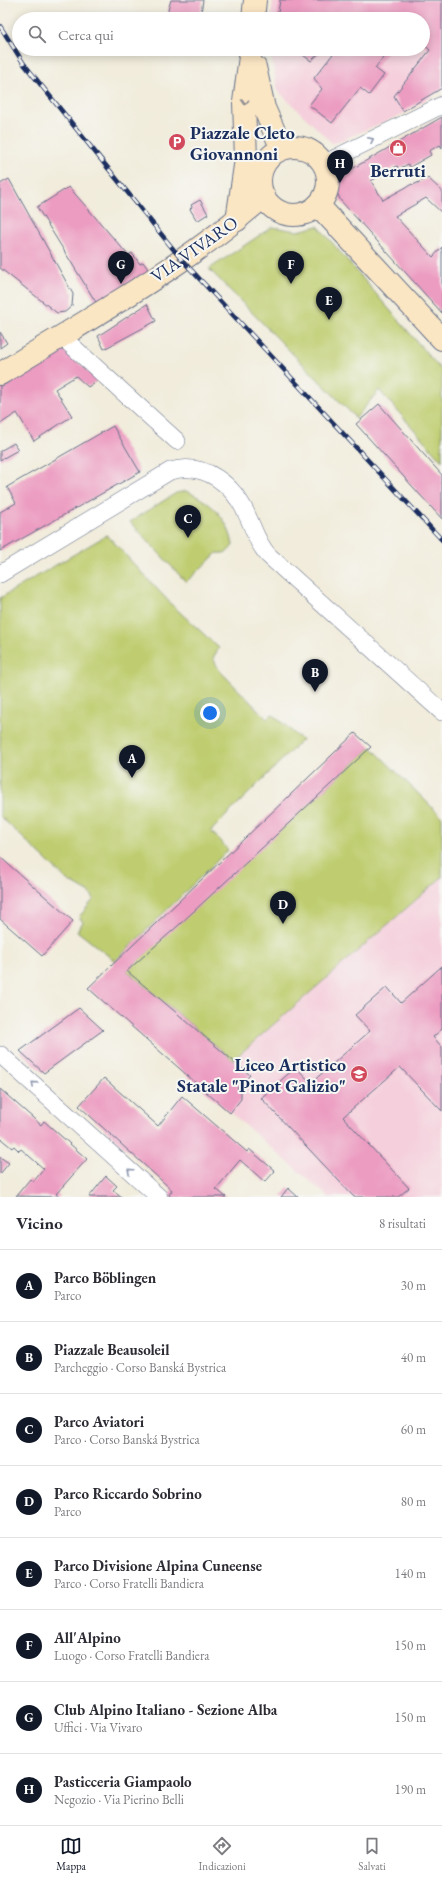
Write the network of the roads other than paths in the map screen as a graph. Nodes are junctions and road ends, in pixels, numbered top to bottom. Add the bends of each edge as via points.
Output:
1 (255, 0) edge
2 (254, 12) edge
3 (250, 56) edge
4 (252, 56) edge
5 (442, 105) edge
6 (282, 149) junction
7 (323, 164) junction
8 (264, 196) junction
9 (318, 205) junction
10 (237, 220) junction
11 (61, 336) junction
12 (442, 339) edge
13 (0, 374) edge
14 (177, 441) dead end
15 (0, 574) edge
16 (442, 712) edge
17 (0, 1056) edge
18 (159, 1197) edge

1 - 2 main road
3 -> 10 main road via 244,102 246,159
4 - 6 main road via 264,108
7 -> 5 street
6 - 7 main road via 304,149 318,157
6 - 8 main road via 265,163 260,185
7 - 9 main road via 328,184 326,193
8 - 9 main road via 275,209 288,214 299,214
8 - 10 main road, VIA VIVARO
9 - 12 main road
10 - 11 main road, VIA VIVARO via 164,272
11 - 13 main road, VIA VIVARO
11 - 14 street
15 - 16 street via 170,471 182,468 198,469 221,480 236,495 248,516 255,538 268,555
18 -> 17 street via 2,1055

